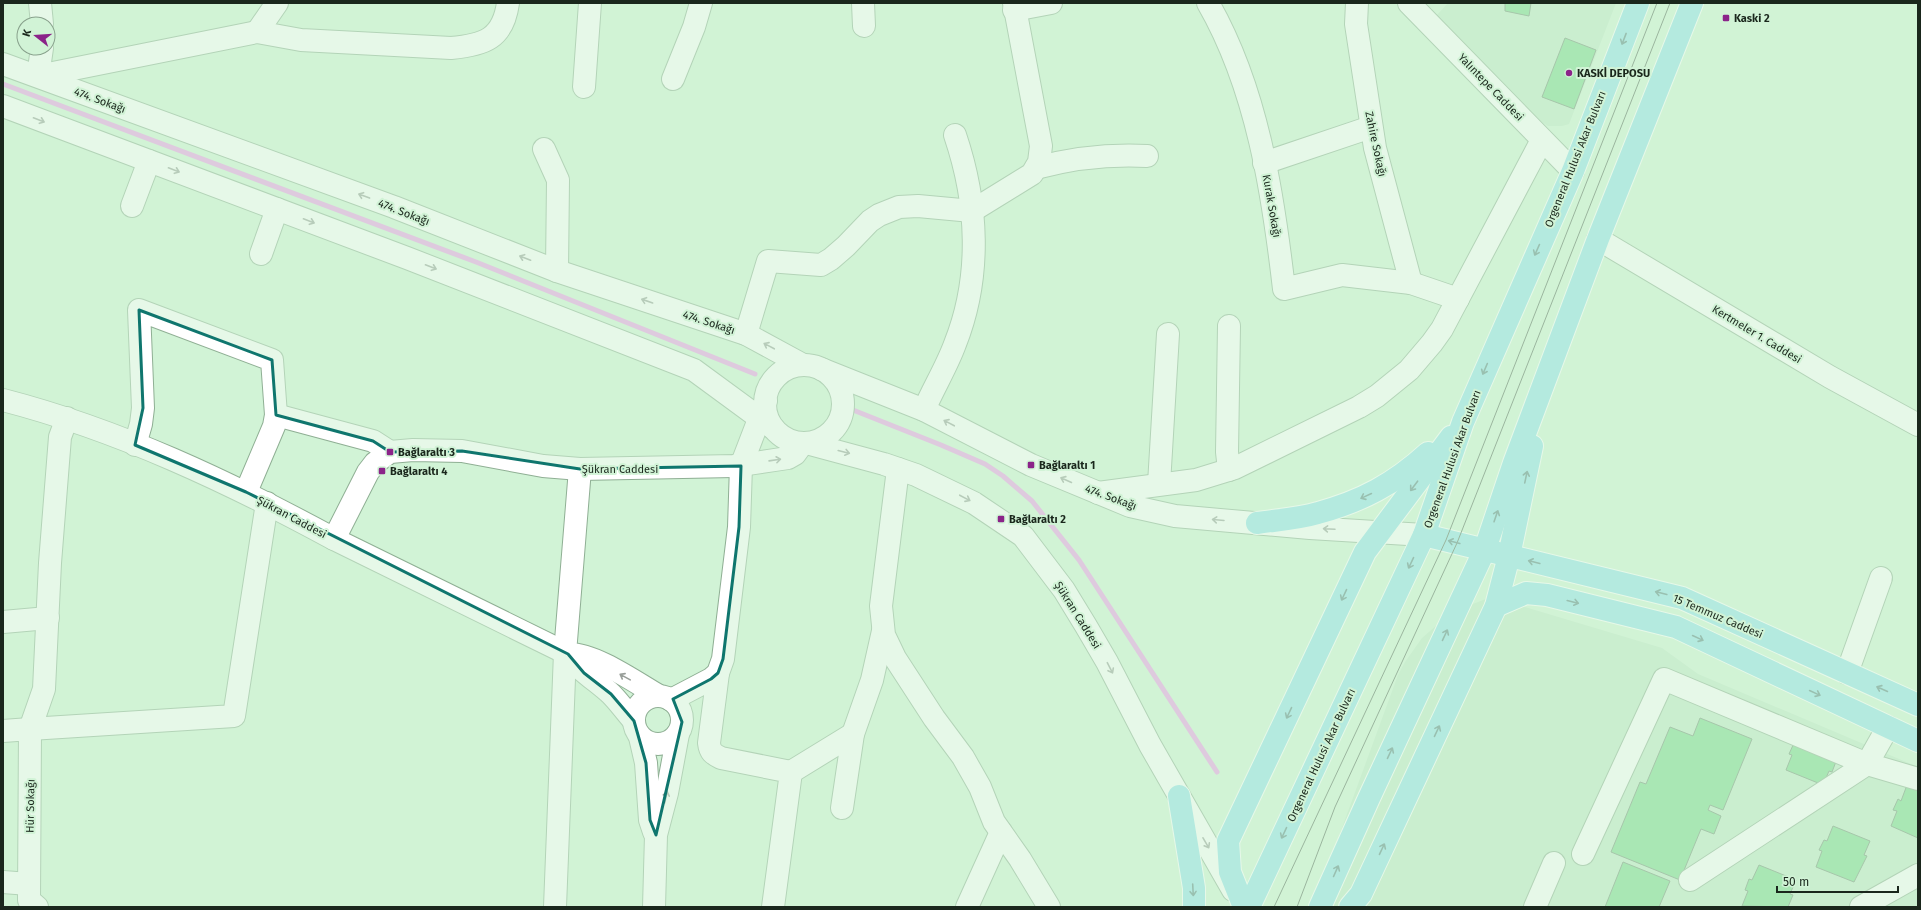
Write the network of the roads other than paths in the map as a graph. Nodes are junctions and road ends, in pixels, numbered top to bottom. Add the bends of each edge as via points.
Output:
1 (40, 3) edge
2 (277, 3) edge
3 (508, 3) edge
4 (590, 3) edge
5 (701, 3) edge
6 (863, 3) edge
7 (1051, 3) edge
8 (1208, 3) edge
9 (1357, 3) edge
10 (1638, 3) edge
11 (1692, 3) edge
12 (1415, 5) edge
13 (1014, 6) edge
14 (41, 16) edge
15 (864, 26) dead end
16 (257, 32) junction
17 (41, 56) edge
18 (3, 64) edge
19 (38, 76) junction
20 (673, 79) dead end
21 (584, 87) dead end
22 (3, 106) edge
23 (1372, 127) junction
24 (955, 135) dead end
25 (1542, 140) junction
26 (544, 149) dead end
27 (1147, 156) dead end
28 (149, 161) junction
29 (1264, 163) junction
30 (1036, 168) junction
31 (1573, 171) junction
32 (132, 206) dead end
33 (277, 209) junction
34 (972, 211) junction
35 (1598, 239) junction
36 (261, 254) dead end
37 (557, 271) junction
38 (1411, 283) junction
39 (1458, 300) junction
40 (1229, 326) dead end
41 (746, 334) junction
42 (1168, 334) dead end
43 (812, 367) junction
44 (1546, 379) junction
45 (3, 400) edge
46 (924, 410) junction
47 (276, 415) junction
48 (766, 415) junction
49 (67, 418) junction
50 (1463, 422) junction
51 (1918, 425) edge
52 (804, 443) junction
53 (135, 445) junction
54 (390, 452) junction
55 (740, 466) junction
56 (898, 468) junction
57 (580, 469) junction
58 (1229, 470) junction
59 (1159, 484) junction
60 (246, 492) junction
61 (1097, 493) junction
62 (267, 503) junction
63 (1257, 523) junction
64 (1380, 532) junction
65 (1424, 534) junction
66 (334, 539) junction
67 (1485, 550) junction
68 (1510, 556) junction
69 (1881, 578) dead end
70 (1496, 606) junction
71 (48, 618) junction
72 (3, 622) edge
73 (882, 631) junction
74 (566, 653) junction
75 (718, 673) junction
76 (1847, 673) junction
77 (665, 698) junction
78 (1918, 705) edge
79 (1888, 727) junction
80 (30, 729) junction
81 (637, 729) junction
82 (3, 732) edge
83 (678, 734) junction
84 (853, 734) junction
85 (1918, 741) edge
86 (1867, 764) junction
87 (791, 772) junction
88 (1918, 779) edge
89 (1179, 796) junction
90 (842, 808) dead end
91 (1001, 832) junction
92 (656, 834) junction
93 (1583, 854) dead end
94 (1554, 863) dead end
95 (1918, 875) edge
96 (1690, 880) dead end
97 (3, 882) edge
98 (29, 884) junction
99 (1357, 903) edge
100 (37, 907) edge
101 (555, 907) edge
102 (654, 907) edge
103 (773, 907) edge
104 (968, 907) edge
105 (1049, 907) edge
106 (1194, 907) edge
107 (1244, 907) edge
108 (1249, 907) edge
109 (1320, 907) edge
110 (1535, 907) edge
111 (1861, 907) edge

1 - 14 street
2 - 16 street
3 - 16 street via 506,18 496,32 482,42 467,47 435,48 301,40
4 - 21 street
5 - 20 street via 685,53
6 - 15 street
7 - 13 street
8 - 29 street, Kurak Sokağı via 1238,67
9 - 23 street, Zahire Sokağı via 1356,24
10 -> 31 main road, Orgeneral Hulusi Akar Bulvarı
11 - 35 main road
12 - 25 street, Yalıntepe Caddesi
13 - 30 street via 1040,146 1041,154
16 - 19 street
17 - 19 street
18 - 19 street, 474. Sokağı
37 -> 19 street, 474. Sokağı via 394,207
22 -> 28 street
23 - 29 street
23 - 38 street, Zahire Sokağı via 1375,148
24 - 34 street via 967,176
25 - 31 street, Yalıntepe Caddesi
25 - 39 street
26 - 37 street via 558,180
27 - 30 street via 1095,156
28 - 32 street
28 -> 33 street
29 - 38 street, Kurak Sokağı via 1284,290 1342,276
30 - 34 street via 1032,174
31 -> 50 main road, Orgeneral Hulusi Akar Bulvarı
33 - 36 street
33 -> 48 street via 694,370
34 - 41 street via 918,206 899,207 870,221 846,246 821,265 768,261
34 - 46 street via 973,268 964,317 945,368
35 - 44 main road
35 - 51 street, Kertmeler 1. Caddesi via 1830,377
41 -> 37 street, 474. Sokağı
38 - 39 street
39 - 58 street via 1432,343 1409,370 1388,388 1360,407
40 - 58 street
43 -> 41 street, 474. Sokağı
42 - 59 street
43 - 46 street, 474. Sokağı
43 - 48 street via 785,370 778,376 772,383
43 - 52 street via 836,381 843,398 843,407 837,425 831,432 824,438
67 -> 44 main road
68 -> 44 main road
45 - 49 street, Şükran Caddesi
61 -> 46 street, 474. Sokağı via 1031,465
47 - 53 street via 272,360 139,310 143,408
47 - 54 street via 373,441
47 - 60 street via 274,426
48 - 52 street via 787,439
48 - 55 street
49 - 53 street, Şükran Caddesi
49 - 71 street, Hür Sokağı via 60,437
50 -> 63 main road via 1407,472 1366,497 1316,514
50 -> 64 main road
50 - 65 main road, Orgeneral Hulusi Akar Bulvarı
55 -> 52 street, Şükran Caddesi via 788,458
52 -> 56 street, Şükran Caddesi
53 - 60 street, Şükran Caddesi
54 - 57 street, Şükran Caddesi via 462,451 543,466
54 - 66 street, Şükran Caddesi via 368,472
55 - 57 street, Şükran Caddesi
55 - 75 street via 739,527 723,659
56 - 73 street via 881,606
56 -> 89 street, Şükran Caddesi via 974,503 1024,536 1086,626
57 - 74 street
58 - 59 street via 1196,480
59 - 61 street
60 - 62 street, Şükran Caddesi
63 -> 61 street, 474. Sokağı via 1175,516 1130,506
62 - 66 street, Şükran Caddesi
62 - 80 street via 234,716
64 -> 63 street, 474. Sokağı
64 - 65 street, 474. Sokağı
64 -> 107 main road via 1365,552 1228,841 1230,872
67 -> 65 main road, 15 Temmuz Caddesi
65 -> 108 main road, Orgeneral Hulusi Akar Bulvarı
66 - 74 street
67 - 68 main road, 15 Temmuz Caddesi
109 -> 67 main road
68 - 70 main road
76 -> 68 main road, 15 Temmuz Caddesi via 1682,598
69 - 76 street
70 -> 79 main road via 1526,593 1547,595 1676,627
99 -> 70 main road
71 - 72 street
71 - 80 street, Hür Sokağı via 44,689
73 - 84 street via 872,680
73 - 91 street via 895,658 972,771 994,822
77 -> 74 street via 593,659
74 - 81 street via 584,673 611,694
74 - 101 street
75 - 77 street via 711,679
75 - 87 street via 709,743 713,755
78 -> 76 main road, 15 Temmuz Caddesi
77 - 81 street via 650,697 642,702 635,712
77 - 83 street via 677,706 682,718
79 - 85 main road
79 - 86 street
80 - 82 street
80 - 98 street, Hür Sokağı
81 - 83 street via 651,744 668,742
81 - 92 street via 646,762 650,820
92 -> 83 street
84 - 87 street
84 - 90 street
86 - 88 street
86 - 93 street via 1664,679
86 - 96 street
87 - 103 street
89 -> 106 main road via 1194,888
89 -> 107 street, Şükran Caddesi
91 - 104 street
91 - 105 street
92 - 102 street
94 - 110 street
95 - 111 street
97 - 98 street
98 - 100 street, Hür Sokağı via 29,900

